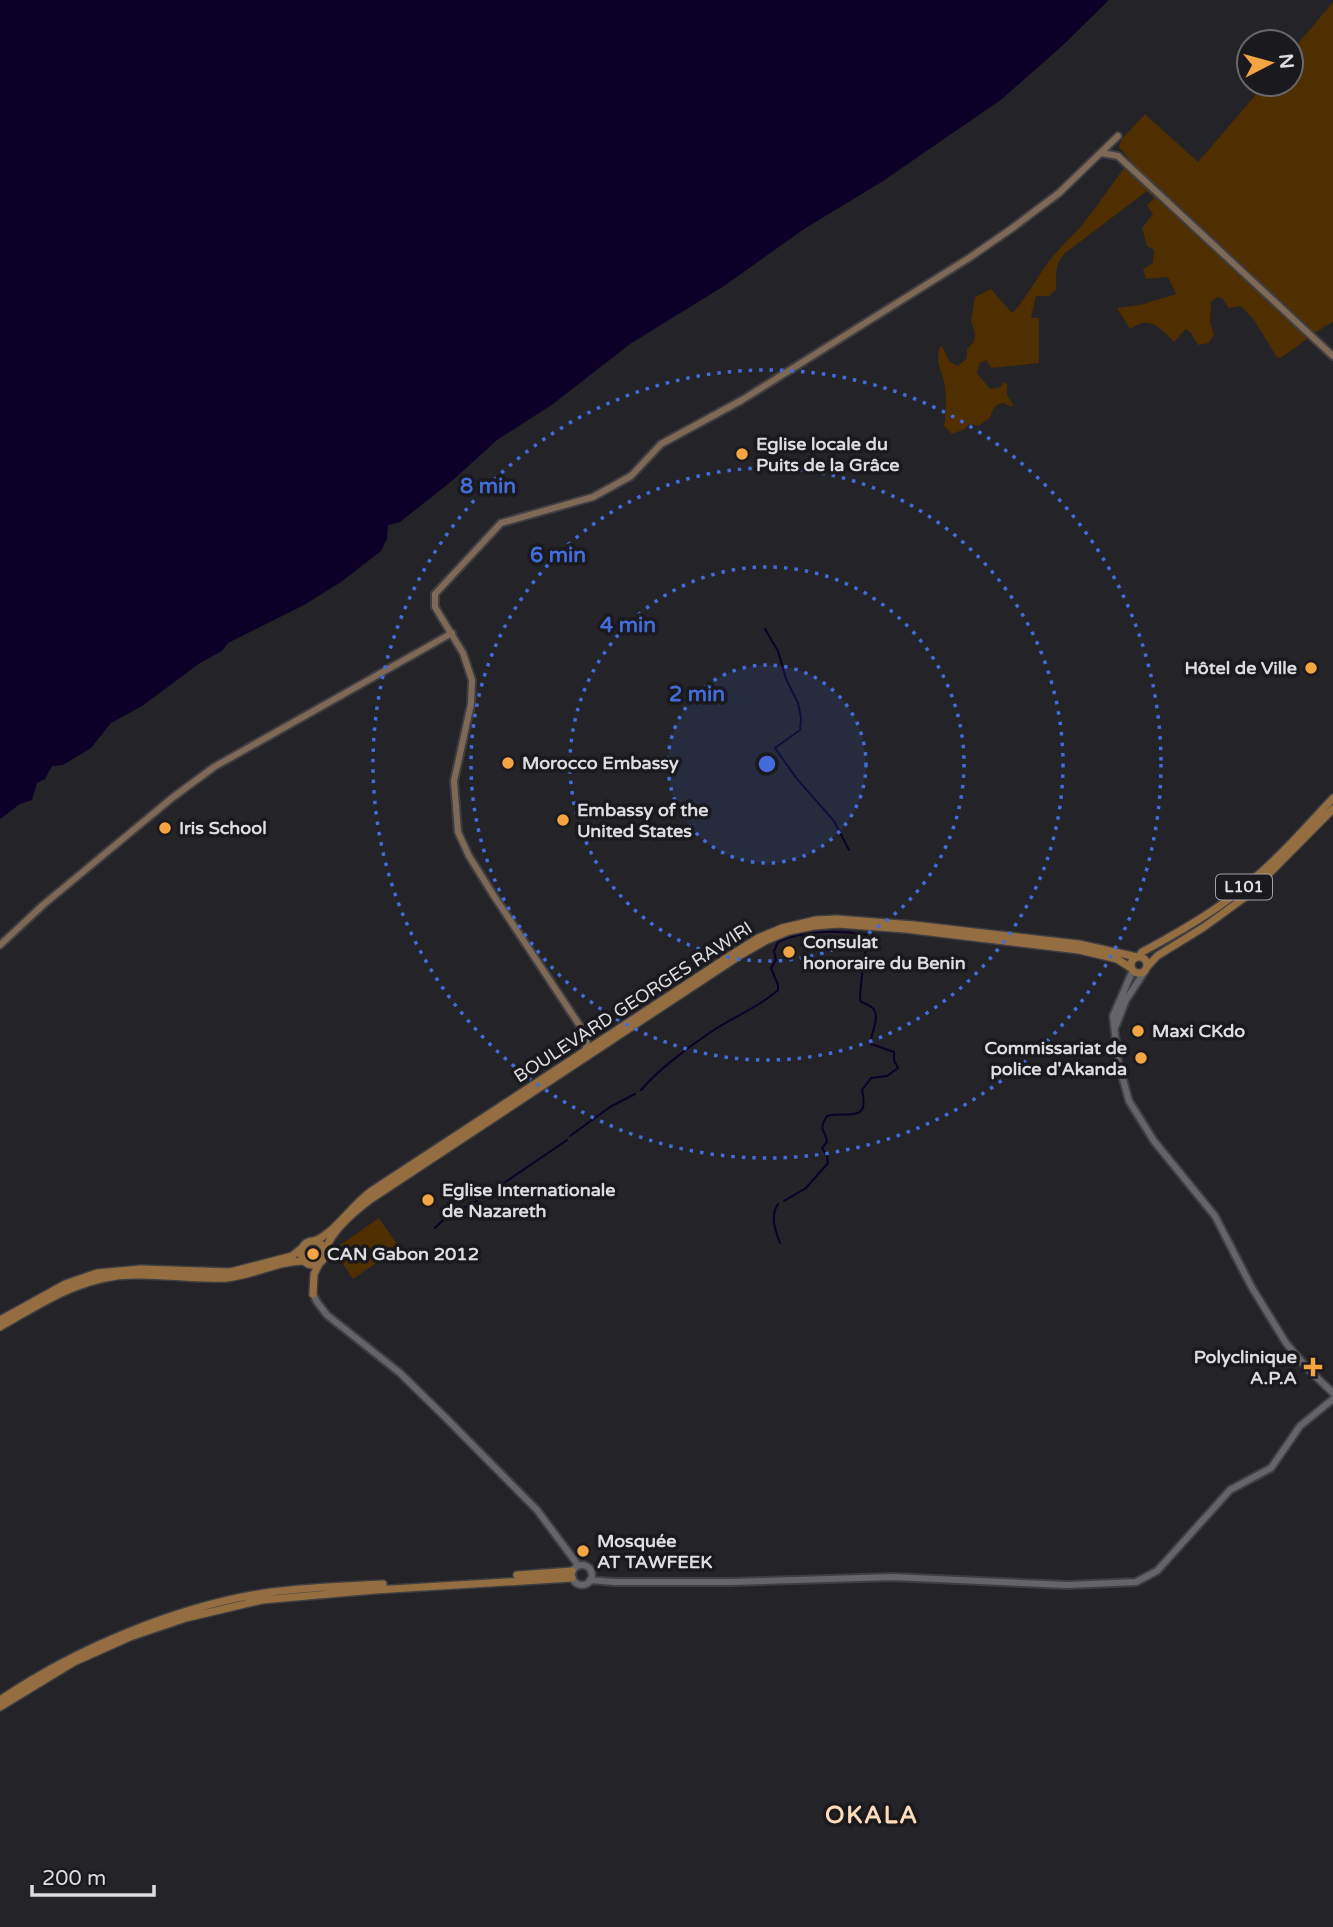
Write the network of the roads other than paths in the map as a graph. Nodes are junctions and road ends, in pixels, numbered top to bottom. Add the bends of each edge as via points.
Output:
1 (1101, 153) junction
2 (1118, 156) junction
3 (1333, 356) edge
4 (452, 633) junction
5 (1333, 797) edge
6 (1333, 810) edge
7 (0, 945) edge
8 (1138, 957) junction
9 (1132, 969) junction
10 (1146, 969) junction
11 (1114, 1030) junction
12 (586, 1036) junction
13 (601, 1041) junction
14 (584, 1052) junction
15 (314, 1241) junction
16 (302, 1248) junction
17 (326, 1251) junction
18 (306, 1262) junction
19 (320, 1263) junction
20 (313, 1294) junction
21 (0, 1320) edge
22 (0, 1327) edge
23 (1333, 1393) edge
24 (1333, 1399) edge
25 (574, 1572) junction
26 (590, 1580) junction
27 (0, 1700) edge
28 (0, 1707) edge

1 - 2 main road
1 - 2 main road via 1117,137
1 - 4 main road via 1050,201 982,249 742,400 661,444 631,475 593,497 501,523 435,594 435,607
2 - 3 main road
4 - 7 main road via 214,766
4 - 12 main road via 466,659 473,687 454,780 458,832
5 - 8 main road, L101 via 1240,890
6 - 10 main road, L101 via 1248,895 1157,956
8 - 9 main road, L101 via 1132,961
8 - 10 main road via 1146,961
8 - 13 main road, BOULEVARD GEORGES RAWIRI via 1079,944 914,925 816,920 758,938
9 - 10 main road via 1138,973
9 - 11 street via 1115,1010
9 - 17 main road, BOULEVARD GEORGES RAWIRI via 1117,959 1086,951 894,928 828,924 781,934 731,961 372,1199 332,1237
10 - 11 street
11 - 23 street via 1121,1079 1136,1114 1215,1216 1286,1343
12 - 13 main road
12 - 14 main road
13 - 14 main road, BOULEVARD GEORGES RAWIRI
14 - 15 main road, BOULEVARD GEORGES RAWIRI via 366,1195
15 - 16 main road
15 - 17 main road
16 - 18 main road
16 - 21 main road via 290,1256 230,1272 141,1269 97,1273 65,1284
17 - 19 main road
18 - 19 main road
18 - 20 main road
18 - 22 main road via 292,1261 229,1278 135,1275 98,1279 65,1291
19 - 20 main road
20 - 25 street via 327,1315 404,1375 531,1504 551,1527
24 - 26 street via 1300,1426 1271,1468 1230,1490 1157,1571 1143,1580 1067,1585 893,1577
25 - 26 street via 581,1585
25 - 26 street via 588,1567
25 - 27 main road via 268,1593 135,1629 51,1669
25 - 28 main road via 262,1600 130,1637 74,1662

